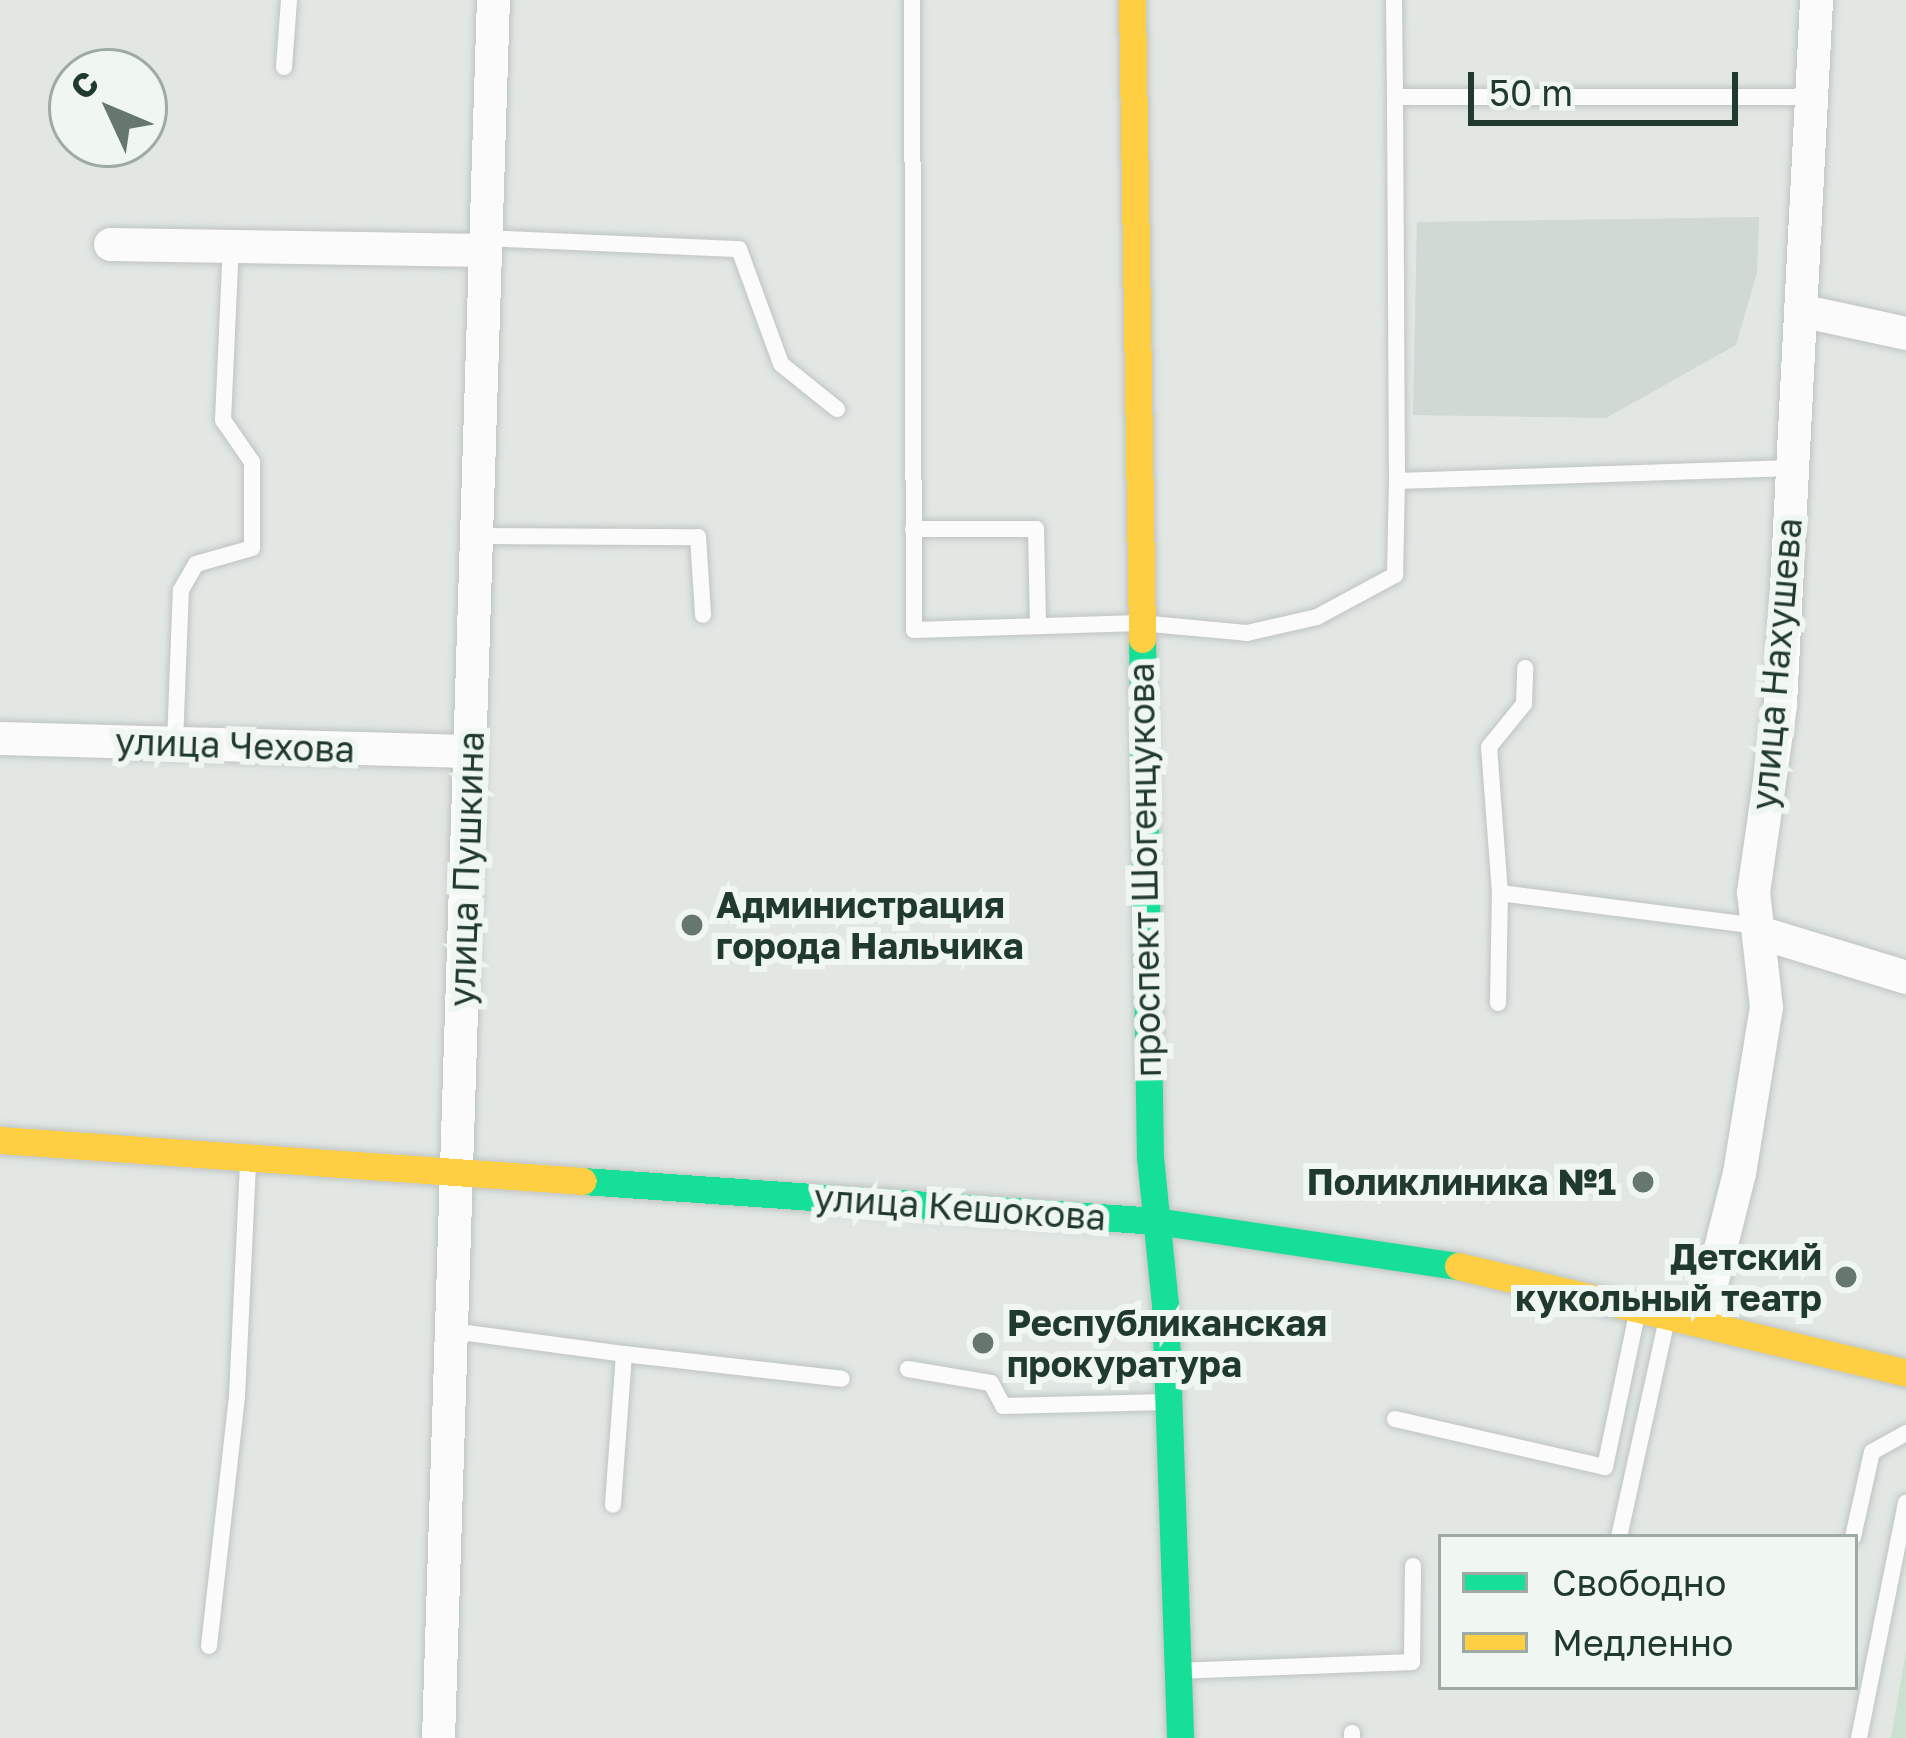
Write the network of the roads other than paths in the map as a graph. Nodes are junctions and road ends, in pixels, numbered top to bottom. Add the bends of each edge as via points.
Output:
1 (290, 0) edge
2 (493, 0) edge
3 (912, 0) edge
4 (1132, 0) edge
5 (1394, 0) edge
6 (1816, 0) edge
7 (284, 68) dead end
8 (1395, 97) junction
9 (1811, 97) junction
10 (110, 244) dead end
11 (485, 244) junction
12 (231, 247) junction
13 (1800, 310) junction
14 (1906, 333) edge
15 (837, 409) dead end
16 (1792, 468) junction
17 (1397, 482) junction
18 (914, 529) junction
19 (477, 536) junction
20 (703, 615) dead end
21 (1140, 622) junction
22 (1038, 626) junction
23 (1526, 668) dead end
24 (0, 738) edge
25 (175, 743) junction
26 (470, 751) junction
27 (1500, 893) junction
28 (1758, 929) junction
29 (1906, 977) edge
30 (1498, 1003) dead end
31 (0, 1140) edge
32 (248, 1156) junction
33 (457, 1169) junction
34 (1156, 1221) junction
35 (1639, 1306) junction
36 (1668, 1312) junction
37 (1702, 1320) junction
38 (452, 1331) junction
39 (624, 1354) junction
40 (908, 1369) dead end
41 (1906, 1373) edge
42 (842, 1379) dead end
43 (1168, 1402) junction
44 (1396, 1419) dead end
45 (1906, 1433) edge
46 (1906, 1502) edge
47 (613, 1505) dead end
48 (1620, 1534) edge
49 (1854, 1534) edge
50 (1413, 1566) dead end
51 (209, 1646) dead end
52 (1176, 1671) junction
53 (438, 1738) edge
54 (1180, 1738) edge
55 (1858, 1738) edge

1 - 7 lane
2 - 11 street, улица Пушкина
3 - 18 lane
4 - 21 main road, проспект Шогенцукова
5 - 8 lane
6 - 9 street, улица Нахушева
8 - 9 lane
8 - 17 lane
9 - 13 street, улица Нахушева
10 - 12 street
11 - 12 street
11 - 15 lane via 739,249 781,364
11 - 19 street, улица Пушкина
12 - 25 lane via 223,420 252,462 252,548 196,564 181,590
13 - 14 street
13 - 16 street, улица Нахушева
16 - 17 lane
16 - 28 street, улица Нахушева via 1780,704 1753,892
17 - 21 lane via 1395,575 1318,617 1247,633
18 - 22 lane via 1036,529
18 - 22 lane via 914,630
19 - 20 lane via 698,537
19 - 26 street, улица Пушкина
21 - 22 lane
21 - 34 main road, проспект Шогенцукова
23 - 27 lane via 1524,704 1489,747
24 - 25 street, улица Чехова
25 - 26 street, улица Чехова
26 - 33 street, улица Пушкина
27 - 28 lane
27 - 30 lane
28 - 29 street
28 - 37 street, улица Нахушева via 1766,1007 1739,1173
31 - 32 main road, улица Кешокова
32 - 33 main road, улица Кешокова
32 - 51 lane via 236,1396
33 - 34 main road, улица Кешокова
33 - 38 street, улица Пушкина
34 - 35 main road, улица Кешокова via 1440,1262
34 - 43 main road, проспект Шогенцукова
35 - 36 main road, улица Кешокова
35 - 44 lane via 1605,1467
36 - 37 main road, улица Кешокова
36 - 48 lane
37 - 41 main road, улица Кешокова
38 - 39 lane
38 - 53 street, улица Пушкина
39 - 42 lane
39 - 47 lane
40 - 43 lane via 991,1383 1003,1406
43 - 52 main road, проспект Шогенцукова
45 - 49 lane via 1873,1452
46 - 55 lane
50 - 52 lane via 1412,1662
52 - 54 main road, проспект Шогенцукова

